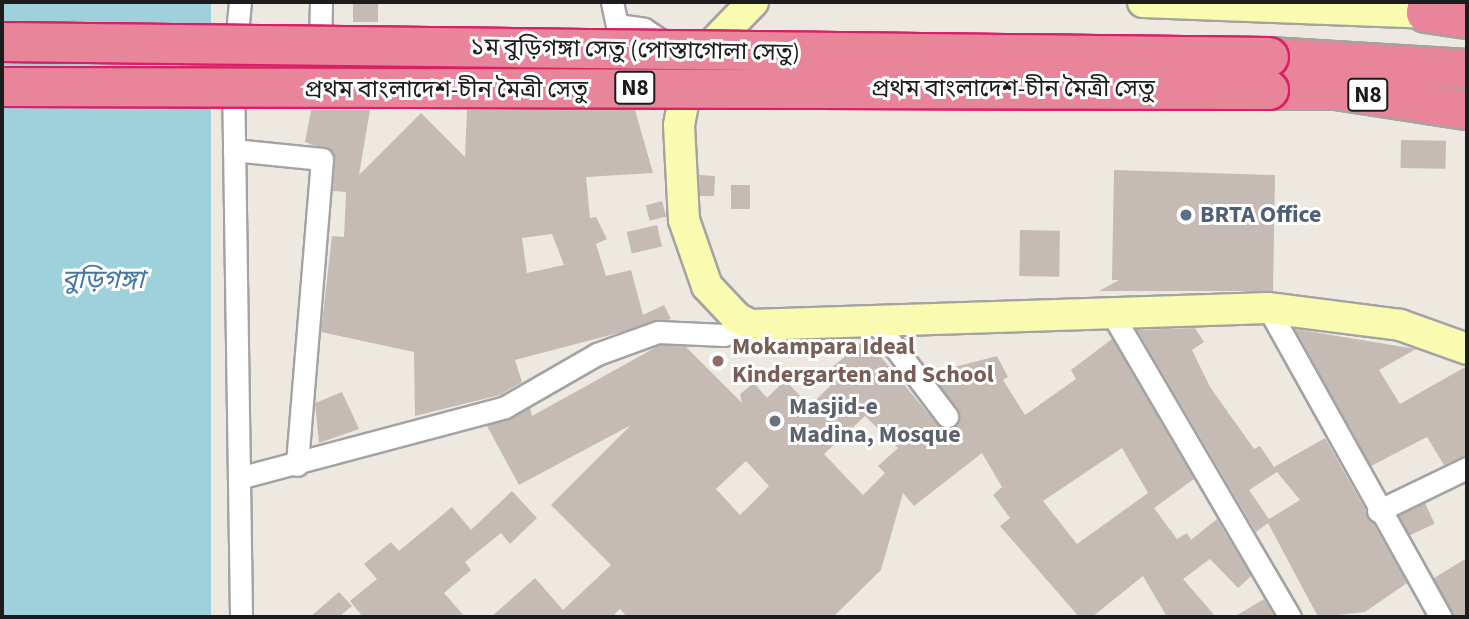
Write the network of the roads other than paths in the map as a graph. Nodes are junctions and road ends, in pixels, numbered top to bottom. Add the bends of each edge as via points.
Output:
1 (240, 2) edge
2 (321, 2) edge
3 (612, 2) edge
4 (753, 2) edge
5 (1143, 2) edge
6 (1427, 8) edge
7 (1467, 19) edge
8 (2, 42) edge
9 (320, 46) junction
10 (1467, 69) edge
11 (688, 74) junction
12 (1269, 74) junction
13 (233, 75) junction
14 (2, 87) edge
15 (1467, 110) edge
16 (234, 150) junction
17 (1268, 308) junction
18 (1111, 312) junction
19 (874, 320) junction
20 (751, 325) junction
21 (1467, 349) edge
22 (947, 416) dead end
23 (298, 465) junction
24 (1467, 468) edge
25 (239, 478) junction
26 (1378, 511) junction
27 (242, 617) edge
28 (1290, 617) edge
29 (1441, 617) edge

1 - 13 street
2 - 9 street
3 - 11 street via 617,25 657,36
4 - 11 main road
5 - 6 main road
6 - 7 highway
8 - 9 highway, ১ম বুড়িগঙ্গা সেতু (পোস্তাগোলা সেতু) / N8, bridge
9 - 12 highway, ১ম বুড়িগঙ্গা সেতু (পোস্তাগোলা সেতু) / N8, bridge
10 - 12 highway, N8
11 - 13 street
11 - 20 main road via 677,168 684,220 715,300
12 - 14 highway, প্রথম বাংলাদেশ-চীন মৈত্রী সেতু / N8, bridge
12 - 15 highway, N8 via 1336,90
13 - 16 street
16 - 23 street via 322,159
16 - 25 street
17 - 18 main road
17 - 21 main road via 1400,326
17 - 26 street
18 - 19 main road
18 - 28 street
19 - 20 main road
19 - 22 street
20 - 23 street via 724,335 658,332 597,354 505,407
23 - 25 street
24 - 26 street
25 - 27 street
26 - 29 street

